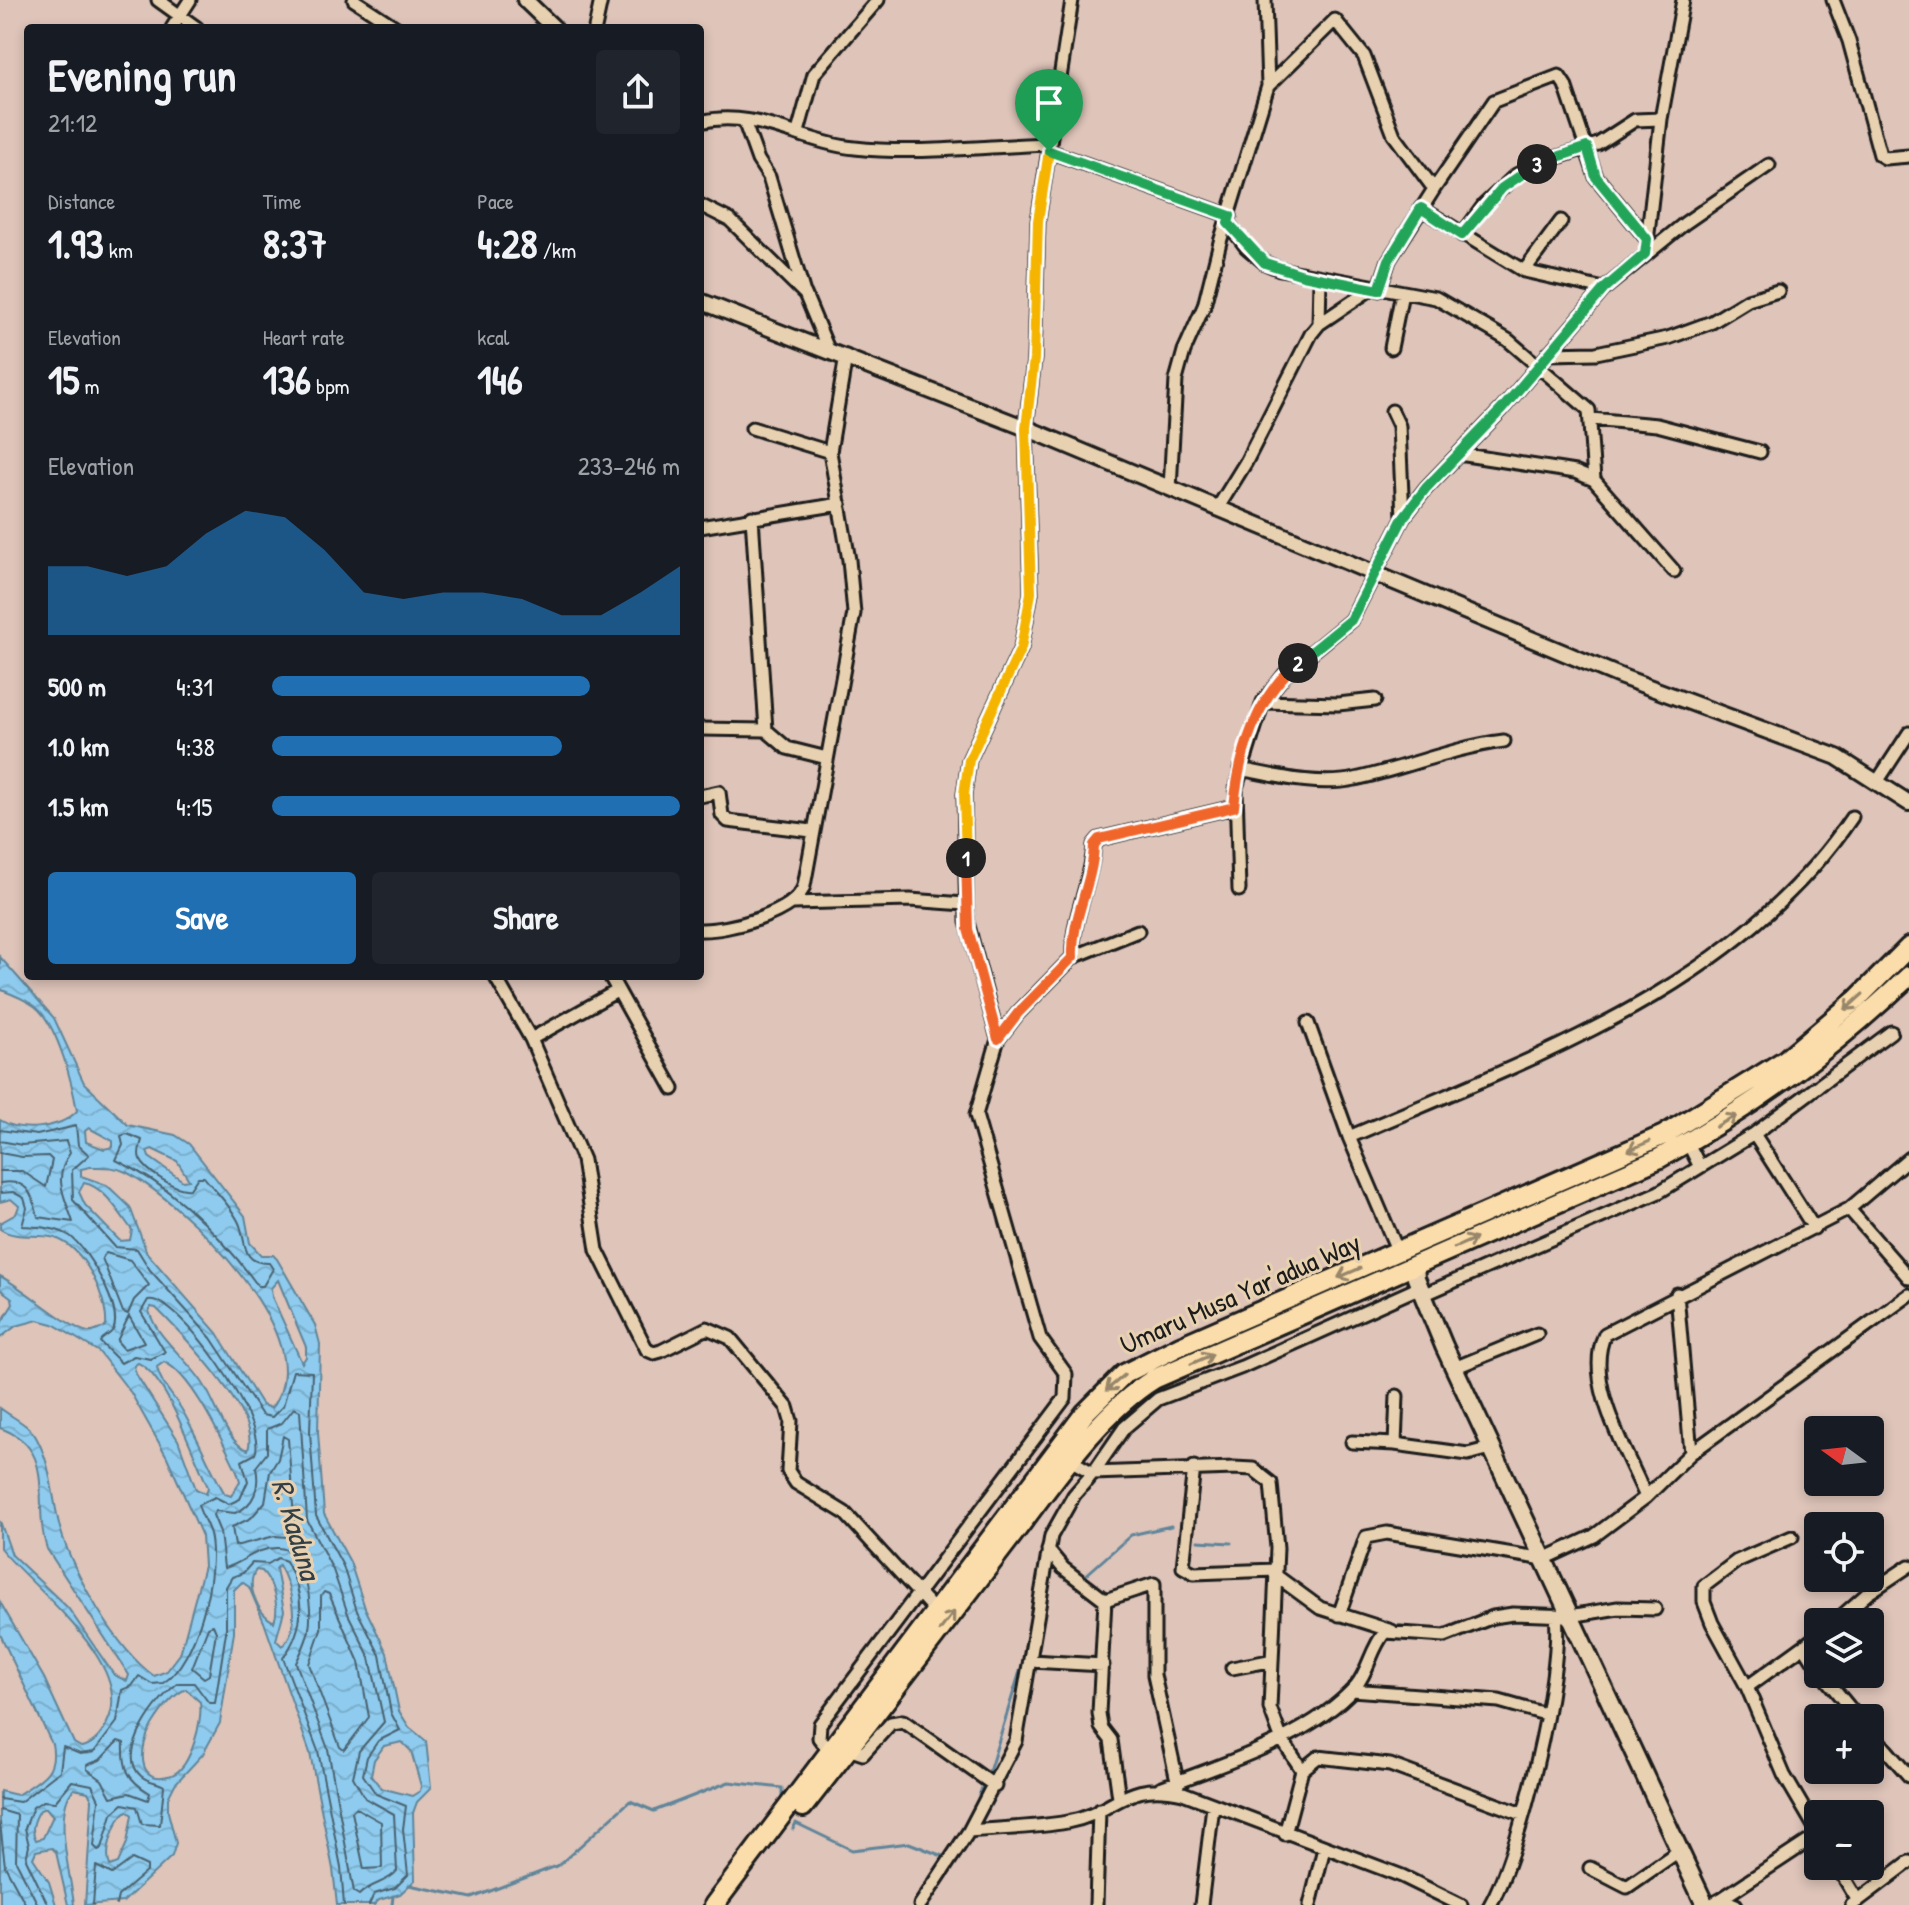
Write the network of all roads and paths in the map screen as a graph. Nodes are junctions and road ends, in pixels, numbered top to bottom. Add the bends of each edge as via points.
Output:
1 (158, 0) edge
2 (190, 0) edge
3 (354, 0) edge
4 (525, 0) edge
5 (601, 0) edge
6 (878, 0) edge
7 (1265, 0) edge
8 (1683, 0) edge
9 (1833, 0) edge
10 (1070, 1) edge
11 (179, 14) junction
12 (174, 24) edge
13 (192, 24) edge
14 (391, 24) edge
15 (550, 24) edge
16 (596, 24) edge
17 (1268, 86) junction
18 (1661, 119) junction
19 (744, 121) junction
20 (704, 122) edge
21 (798, 132) junction
22 (1587, 147) junction
23 (1049, 148) junction
24 (1909, 156) edge
25 (1769, 165) dead end
26 (1434, 189) junction
27 (704, 207) edge
28 (1421, 208) junction
29 (1229, 220) junction
30 (1561, 221) dead end
31 (1462, 235) junction
32 (1647, 239) junction
33 (1645, 254) junction
34 (1524, 271) junction
35 (1320, 278) junction
36 (1375, 289) junction
37 (1604, 289) junction
38 (1778, 291) dead end
39 (1402, 293) junction
40 (805, 294) junction
41 (704, 302) edge
42 (1319, 324) junction
43 (1391, 348) dead end
44 (828, 349) junction
45 (1548, 354) junction
46 (846, 356) junction
47 (1538, 365) junction
48 (1392, 411) dead end
49 (1591, 419) junction
50 (752, 428) dead end
51 (1026, 428) junction
52 (830, 452) junction
53 (1760, 452) dead end
54 (1459, 454) junction
55 (1594, 480) junction
56 (1170, 488) junction
57 (840, 504) junction
58 (1217, 509) junction
59 (752, 517) junction
60 (1403, 518) junction
61 (704, 526) edge
62 (1674, 571) dead end
63 (1374, 575) junction
64 (1375, 700) dead end
65 (1263, 702) junction
66 (704, 729) edge
67 (766, 730) junction
68 (1909, 733) edge
69 (1504, 741) dead end
70 (827, 758) junction
71 (1240, 769) junction
72 (1877, 782) junction
73 (704, 795) edge
74 (1909, 803) edge
75 (1234, 807) junction
76 (1852, 817) dead end
77 (812, 831) junction
78 (1239, 890) dead end
79 (792, 903) junction
80 (965, 904) junction
81 (704, 929) edge
82 (1138, 931) dead end
83 (1909, 947) edge
84 (1073, 957) junction
85 (1909, 976) edge
86 (497, 980) edge
87 (612, 980) edge
88 (617, 991) junction
89 (1308, 1023) dead end
90 (1891, 1032) dead end
91 (531, 1039) junction
92 (998, 1039) junction
93 (673, 1089) dead end
94 (1754, 1134) junction
95 (1349, 1137) junction
96 (1688, 1143) junction
97 (1909, 1158) edge
98 (1700, 1167) junction
99 (1849, 1209) junction
100 (1814, 1228) junction
101 (1398, 1252) junction
102 (1408, 1268) junction
103 (1909, 1278) edge
104 (1419, 1292) junction
105 (1677, 1294) junction
106 (1909, 1295) edge
107 (1537, 1334) dead end
108 (1454, 1368) junction
109 (1397, 1396) dead end
110 (1352, 1442) dead end
111 (1395, 1444) junction
112 (1487, 1449) junction
113 (1691, 1453) junction
114 (1072, 1461) junction
115 (1194, 1467) junction
116 (1093, 1473) junction
117 (1646, 1497) junction
118 (1792, 1537) dead end
119 (1048, 1550) junction
120 (1539, 1558) junction
121 (1909, 1566) edge
122 (1276, 1573) junction
123 (920, 1592) junction
124 (1105, 1600) junction
125 (1851, 1608) edge
126 (1655, 1609) dead end
127 (935, 1611) junction
128 (1339, 1615) junction
129 (1563, 1615) junction
130 (1393, 1632) junction
131 (1804, 1646) edge
132 (1031, 1661) junction
133 (1269, 1661) junction
134 (1103, 1665) junction
135 (1232, 1668) dead end
136 (1747, 1687) junction
137 (1833, 1688) edge
138 (1352, 1690) junction
139 (1847, 1704) edge
140 (1545, 1714) junction
141 (1281, 1738) junction
142 (1884, 1747) edge
143 (839, 1750) junction
144 (1302, 1770) junction
145 (1909, 1776) edge
146 (1176, 1782) junction
147 (995, 1786) junction
148 (1160, 1788) junction
149 (1183, 1793) junction
150 (1119, 1798) junction
151 (1213, 1806) junction
152 (1099, 1810) junction
153 (1804, 1810) edge
154 (1522, 1814) junction
155 (969, 1831) junction
156 (1285, 1834) junction
157 (1804, 1843) edge
158 (1324, 1848) junction
159 (1673, 1855) junction
160 (1909, 1862) edge
161 (1590, 1868) dead end
162 (1844, 1880) edge
163 (1712, 1903) edge
164 (1855, 1903) edge
165 (714, 1905) edge
166 (729, 1905) edge
167 (920, 1905) edge
168 (1096, 1905) edge
169 (1201, 1905) edge
170 (1310, 1905) edge
171 (1461, 1905) edge
172 (1490, 1905) edge
173 (1696, 1905) edge
174 (1736, 1905) edge

1 - 11 street
2 - 11 street
3 - 14 street
4 - 15 street
5 - 16 street
6 - 21 street via 814,74
7 - 17 street
8 - 18 street
9 - 24 street via 1880,155
10 - 23 street
11 - 12 street
11 - 13 street
17 - 26 street via 1337,21 1364,56 1394,135
17 - 29 street
18 - 22 street via 1635,120
18 - 32 street
19 - 20 street
19 - 21 street
19 - 40 street via 769,177
21 - 23 street via 851,148
22 - 26 street via 1559,76 1494,101
22 - 31 street via 1516,175
22 - 32 street via 1596,177
23 - 29 street
23 - 51 street via 1038,221
25 - 33 street
26 - 28 street
27 - 40 street via 730,220
28 - 31 street
28 - 36 street
29 - 35 street via 1265,263
29 - 56 street via 1176,380
30 - 34 street
31 - 34 street
32 - 33 street
33 - 37 street
34 - 37 street
35 - 36 street
35 - 42 street
36 - 39 street
36 - 42 street
37 - 45 street
38 - 45 street via 1668,338 1596,353
39 - 43 street
39 - 47 street via 1436,298 1508,340
40 - 44 street
41 - 44 street
42 - 58 street
44 - 46 street
45 - 47 street
46 - 51 street
46 - 52 street
47 - 49 street via 1583,402
47 - 54 street
48 - 60 street via 1399,426
49 - 53 street via 1657,425
49 - 55 street
50 - 52 street
51 - 56 street
51 - 80 street via 1031,593 1021,648 969,760 964,794
52 - 57 street
54 - 55 street via 1575,472
54 - 60 street
55 - 62 street
56 - 58 street
57 - 59 street
57 - 70 street via 854,613
58 - 63 street
59 - 61 street
59 - 67 street
60 - 63 street
63 - 65 street via 1351,620 1285,674
63 - 72 street via 1622,677 1837,757
64 - 65 street
65 - 71 street
66 - 67 street
67 - 70 street via 787,748
68 - 72 street
69 - 71 street via 1462,746 1355,779 1292,779
70 - 77 street
71 - 75 street
72 - 74 street
73 - 77 street via 719,792 728,821
75 - 78 street
75 - 84 street via 1099,839 1072,937
76 - 95 street via 1835,842 1737,941 1639,1006 1541,1055
77 - 79 street via 804,886
79 - 80 street
79 - 81 street via 757,920
80 - 92 street
82 - 84 street
83 -> 101 main road, Umaru Musa Yar'adua Way via 1785,1060 1727,1099 1664,1135
84 - 92 street
96 -> 85 main road, Umaru Musa Yar'adua Way via 1824,1053
86 - 91 street
87 - 88 street
88 - 91 street
88 - 93 street
89 - 95 street
90 - 94 street
91 - 123 street via 583,1160 597,1250 647,1350 661,1351 707,1328 730,1338 787,1407 788,1471 796,1483 845,1513
92 - 123 street via 977,1120 1040,1338 1066,1374 1065,1398
94 - 98 street
94 - 100 street
95 - 101 street
96 - 98 street
102 -> 96 main road, Umaru Musa Yar'adua Way
97 - 99 street
98 - 104 street via 1659,1192
99 - 100 street
99 - 103 street
100 - 105 street
101 -> 127 main road, Umaru Musa Yar'adua Way via 1124,1374 1085,1413
102 - 104 main road
114 -> 102 main road, Umaru Musa Yar'adua Way via 1114,1410 1154,1379
104 - 108 main road
104 - 112 main road
104 - 116 street via 1158,1399 1124,1428
105 - 113 street
105 - 117 street via 1605,1334 1598,1348 1598,1379
106 - 113 street
107 - 108 street
108 - 120 main road
109 - 111 street
110 - 111 street
111 - 112 street via 1468,1454
112 - 120 main road
113 - 117 street
114 - 116 street
143 -> 114 main road, Umaru Musa Yar'adua Way
115 - 116 street
115 - 122 street via 1253,1469 1271,1483 1277,1517
115 - 122 street via 1183,1567 1187,1572
116 - 119 street via 1057,1521
117 - 120 street via 1594,1536
118 - 136 street via 1737,1561 1704,1586 1712,1623
119 - 124 street
119 - 132 street
120 - 128 street via 1371,1534 1360,1547
120 - 129 main road
121 - 125 street
122 - 128 street via 1310,1602
122 - 133 street
123 - 127 street
123 - 143 street via 820,1724 819,1738
124 - 134 street
124 - 146 street via 1154,1584 1154,1675
126 - 129 street
127 - 143 main road, Umaru Musa Yar'adua Way
128 - 130 street
129 - 130 street via 1493,1617 1445,1636
129 - 140 street
129 - 159 main road
129 - 163 main road
130 - 138 street via 1381,1637
131 - 136 street
132 - 134 street
132 - 147 street via 1016,1741
133 - 135 street
133 - 141 street via 1270,1708
134 - 150 street via 1099,1713 1111,1740
136 - 153 street
137 - 139 street
138 - 140 street via 1499,1701
138 - 141 street
140 - 154 street
141 - 144 street
141 - 146 street
142 - 145 street
143 - 147 street via 863,1754 891,1723 903,1721
143 - 165 main road, Umaru Musa Yar'adua Way
143 - 166 main road, Umaru Musa Yar'adua Way
144 - 154 street via 1318,1757 1390,1765
144 - 156 street
146 - 148 street
146 - 149 street
147 - 155 street
148 - 149 street
148 - 150 street
149 - 151 street
150 - 152 street
151 - 156 street
151 - 169 street
152 - 155 street via 1066,1823
152 - 168 street
154 - 172 street via 1513,1852
155 - 167 street
156 - 158 street
157 - 163 street
158 - 170 street
158 - 171 street via 1402,1876
159 - 161 street via 1627,1887
159 - 173 main road
160 - 164 street
162 - 164 street
163 - 174 street

